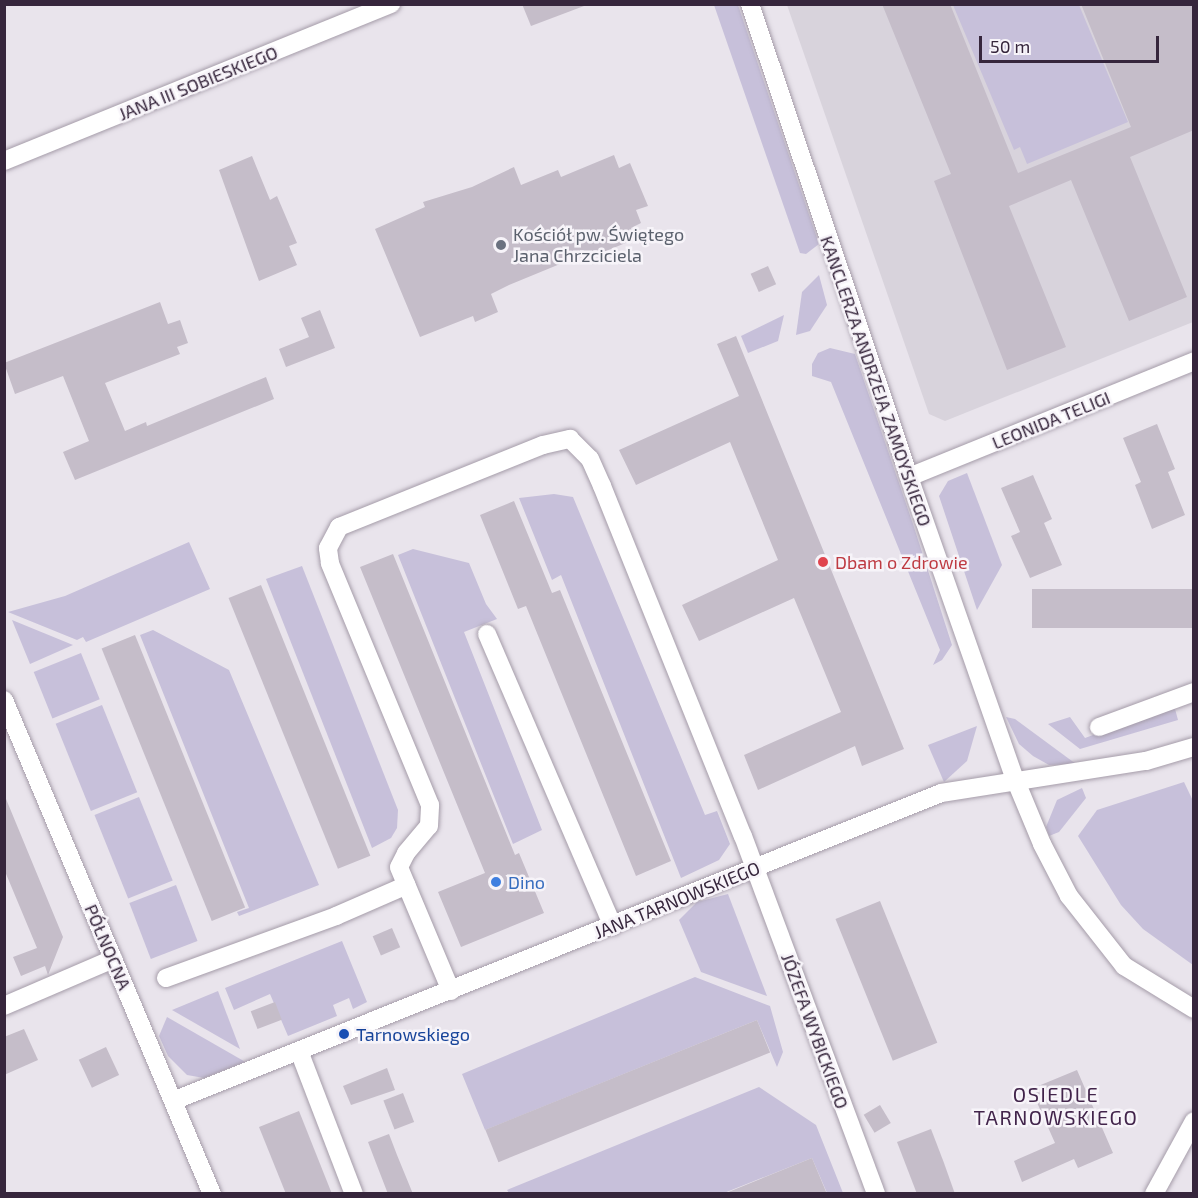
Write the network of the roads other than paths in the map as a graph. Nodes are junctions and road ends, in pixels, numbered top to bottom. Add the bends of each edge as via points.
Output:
1 (391, 4) edge
2 (750, 4) edge
3 (4, 161) edge
4 (1194, 362) edge
5 (909, 477) junction
6 (487, 634) dead end
7 (1194, 692) edge
8 (4, 700) edge
9 (1099, 727) dead end
10 (1194, 747) edge
11 (1015, 779) junction
12 (755, 868) junction
13 (407, 885) junction
14 (613, 926) junction
15 (113, 959) junction
16 (166, 978) dead end
17 (451, 991) junction
18 (4, 1006) edge
19 (1194, 1009) edge
20 (299, 1052) junction
21 (173, 1101) junction
22 (1194, 1121) edge
23 (212, 1194) edge
24 (354, 1194) edge
25 (876, 1194) edge
26 (1154, 1194) edge

1 - 3 street, JANA III SOBIESKIEGO
2 - 5 street, KANCLERZA ANDRZEJA ZAMOYSKIEGO
4 - 5 street, LEONIDA TELIGI
5 - 11 street, KANCLERZA ANDRZEJA ZAMOYSKIEGO
6 - 14 street
7 - 9 street
8 - 15 street, PÓŁNOCNA
10 - 11 street, JANA TARNOWSKIEGO via 1107,768
11 - 12 street, JANA TARNOWSKIEGO via 941,793
11 - 19 street, KANCLERZA ANDRZEJA ZAMOYSKIEGO via 1042,844 1070,896 1096,933 1125,966
12 - 13 street, JÓZEFA WYBICKIEGO via 602,486 590,459 570,439 532,449 339,527 328,548 330,563 430,805 429,826 399,867
12 - 14 street, JANA TARNOWSKIEGO
12 - 25 street, JÓZEFA WYBICKIEGO
13 - 16 street via 336,916
13 - 17 street
14 - 17 street, JANA TARNOWSKIEGO
15 - 18 street
15 - 21 street, PÓŁNOCNA
17 - 20 street, JANA TARNOWSKIEGO
20 - 21 street, JANA TARNOWSKIEGO
20 - 24 street
21 - 23 street, PÓŁNOCNA
22 - 26 street

